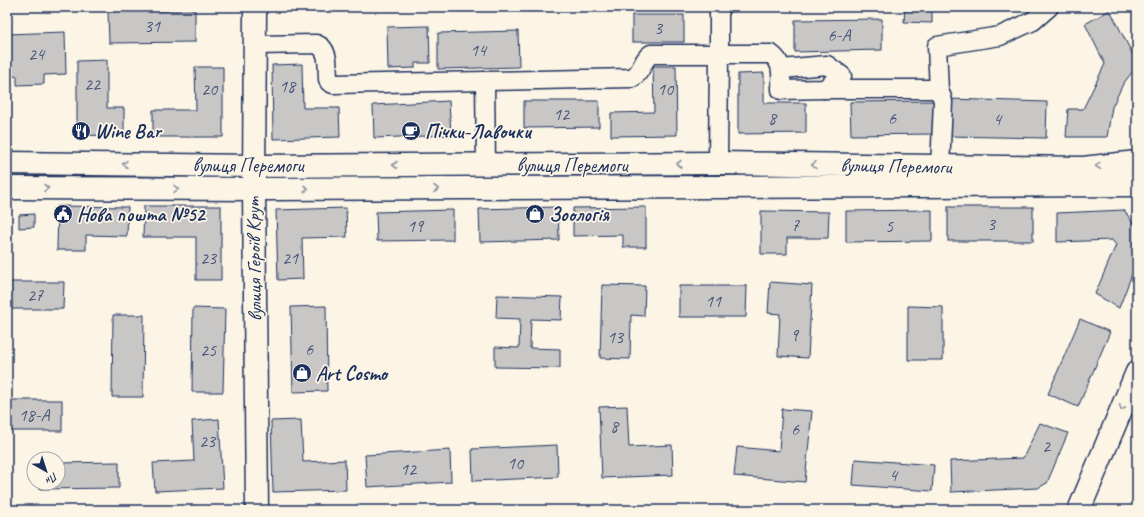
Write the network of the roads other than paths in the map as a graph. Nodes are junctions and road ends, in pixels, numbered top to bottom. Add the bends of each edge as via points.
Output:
1 (255, 7) edge
2 (719, 7) edge
3 (1049, 7) edge
4 (255, 46) junction
5 (719, 54) junction
6 (781, 69) junction
7 (485, 81) junction
8 (824, 89) junction
9 (938, 91) junction
10 (1137, 162) edge
11 (7, 163) edge
12 (718, 163) junction
13 (486, 165) junction
14 (254, 166) junction
15 (940, 167) junction
16 (1137, 185) edge
17 (7, 188) edge
18 (254, 190) junction
19 (1137, 372) edge
20 (257, 510) edge
21 (1079, 510) edge

1 - 4 main road, вулиця Героїв Крут
2 - 5 street
3 - 9 street via 1033,21 1000,36 937,46
4 - 7 street via 322,46 326,52 328,79 333,84
4 - 14 main road, вулиця Героїв Крут
5 - 6 street via 771,54
5 - 7 street via 651,54 646,58 638,75 632,78
5 - 12 street
6 - 8 street via 782,90
6 - 8 street via 827,65 842,76
7 - 13 street
8 - 9 street
9 - 15 street via 943,102
10 -> 15 main road, вулиця Перемоги via 1083,168
14 -> 11 main road, вулиця Перемоги
12 -> 13 main road, вулиця Перемоги
15 -> 12 main road, вулиця Перемоги
13 -> 14 main road, вулиця Перемоги
14 - 18 main road, вулиця Героїв Крут
18 -> 16 main road, вулиця Перемоги
17 -> 18 main road, вулиця Перемоги
18 - 20 main road, вулиця Героїв Крут
19 -> 21 main road

